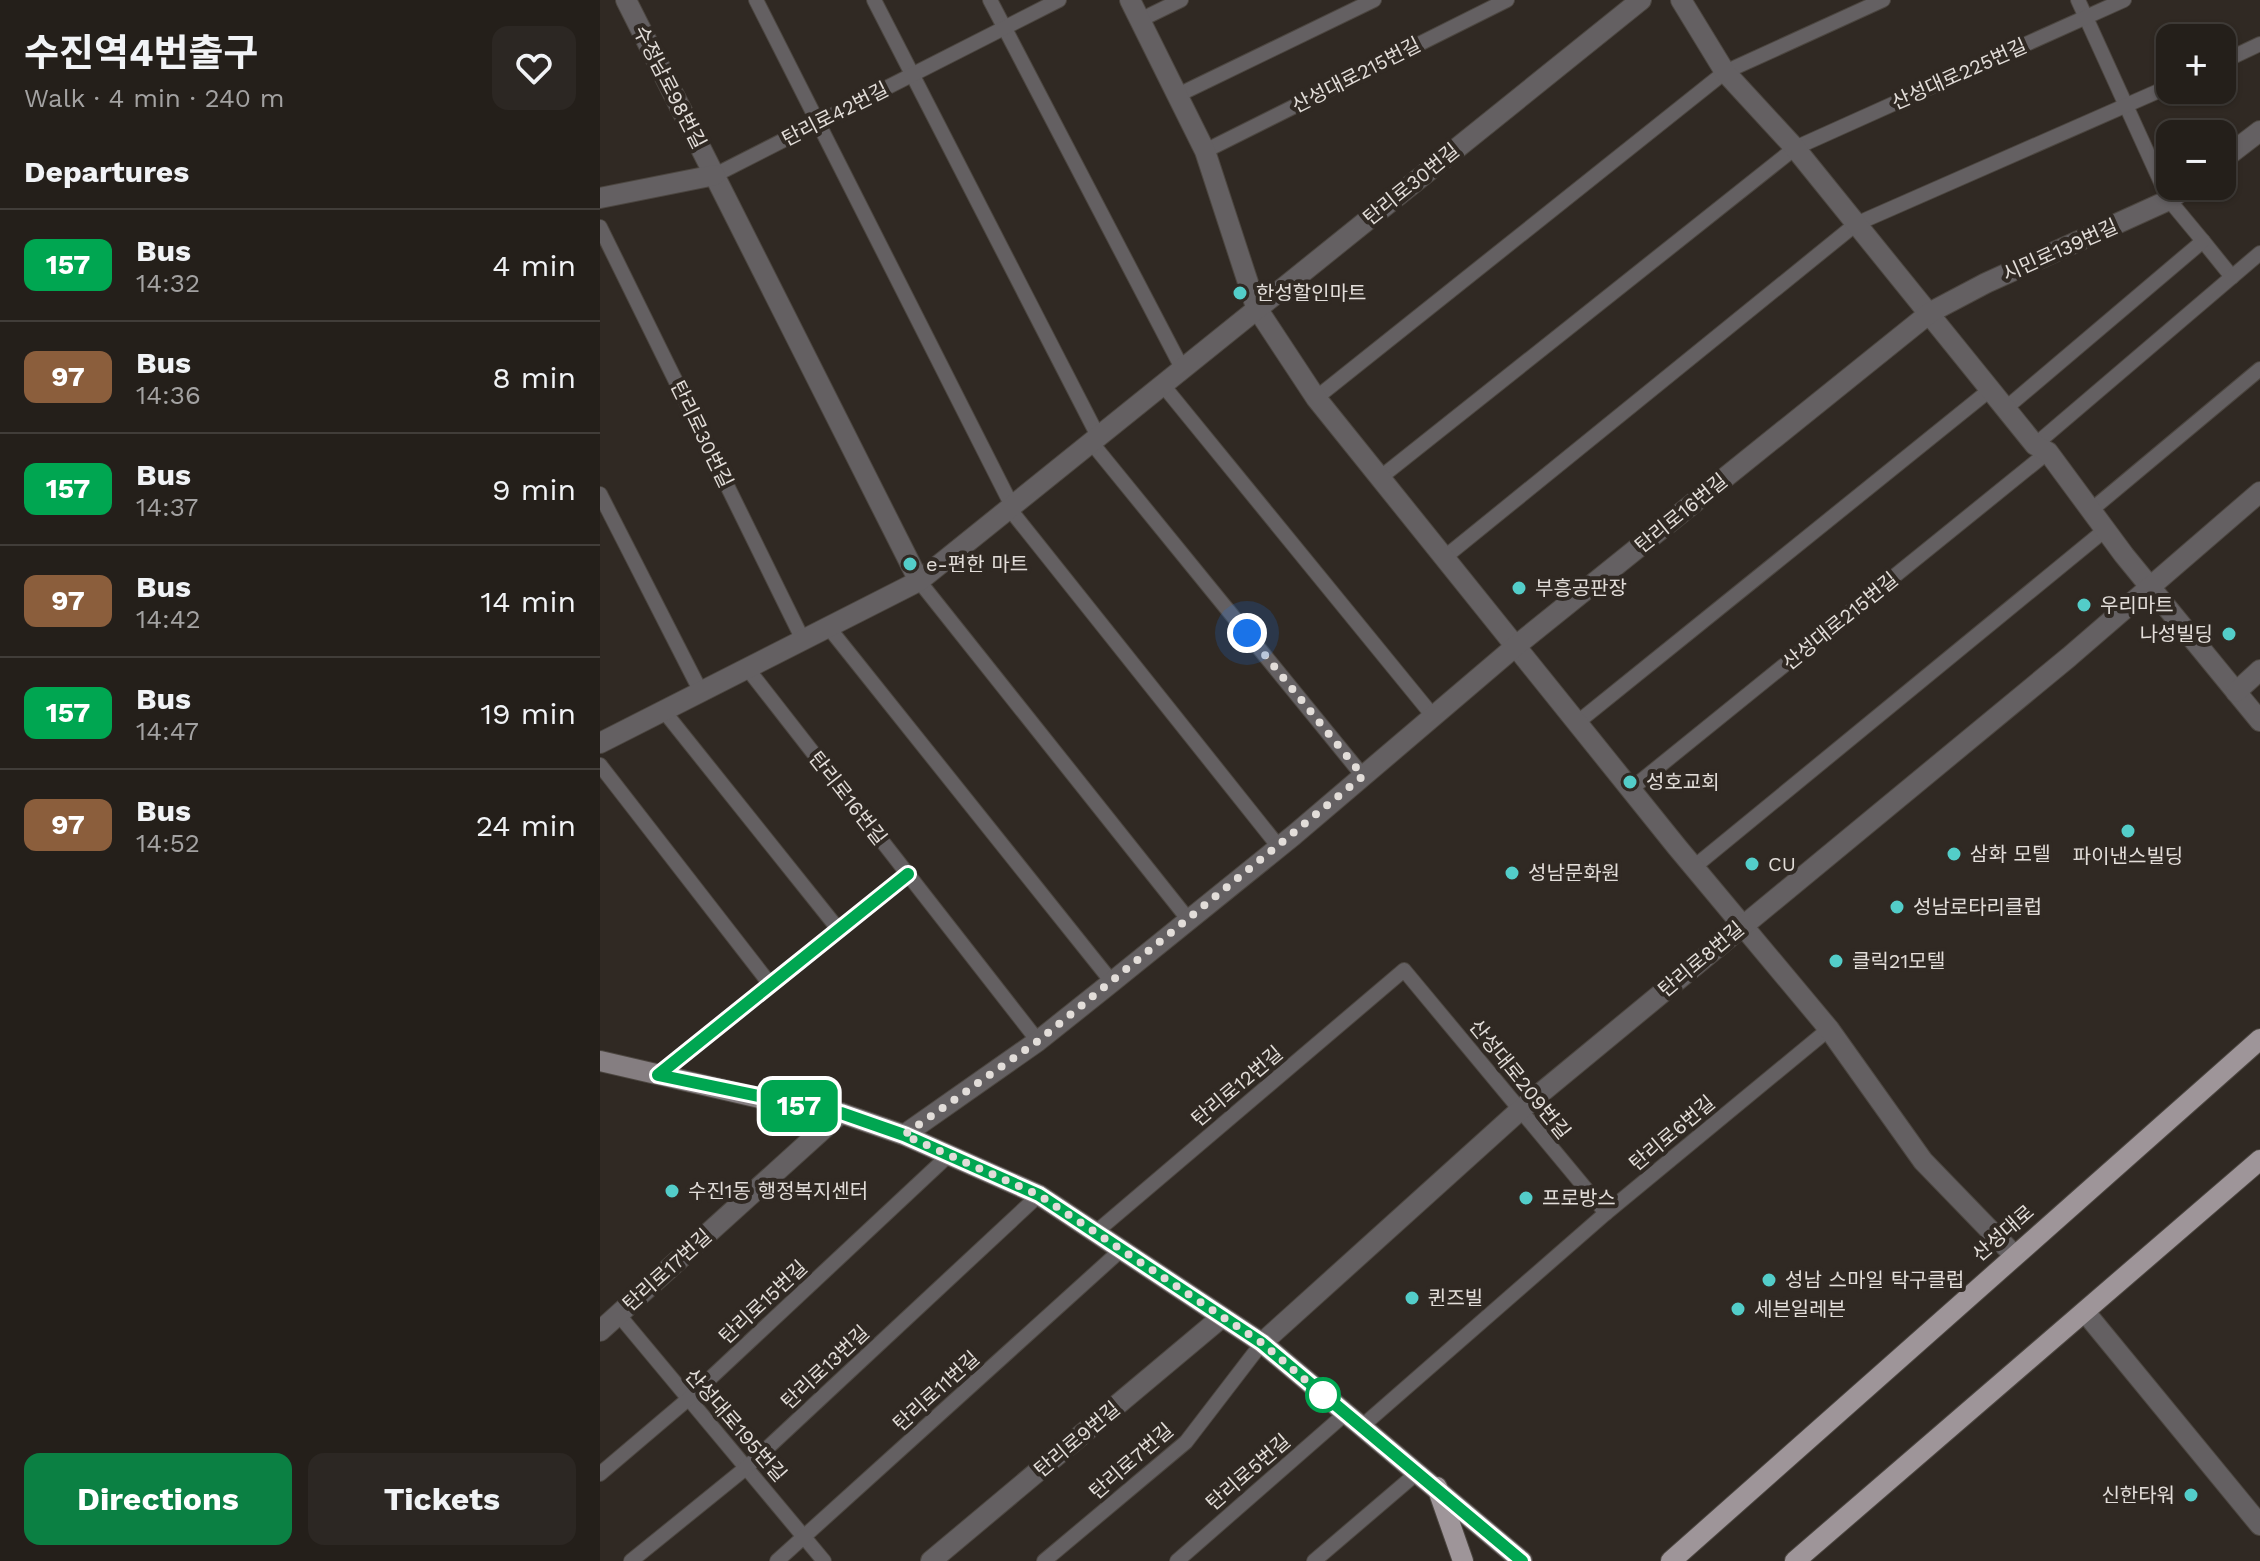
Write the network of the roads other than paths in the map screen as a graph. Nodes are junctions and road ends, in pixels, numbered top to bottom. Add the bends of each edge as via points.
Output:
1 (626, 0) edge
2 (756, 0) edge
3 (874, 0) edge
4 (990, 0) edge
5 (1059, 0) edge
6 (1130, 0) edge
7 (1181, 0) edge
8 (1374, 0) edge
9 (1507, 0) edge
10 (1641, 0) edge
11 (1681, 0) edge
12 (1883, 0) edge
13 (2078, 0) edge
14 (2124, 0) edge
15 (2085, 17) junction
16 (1140, 20) junction
17 (1004, 28) junction
18 (2260, 44) edge
19 (2236, 55) edge
20 (1725, 72) junction
21 (911, 75) junction
22 (2156, 92) edge
23 (1178, 95) junction
24 (2124, 107) junction
25 (818, 122) junction
26 (2260, 131) edge
27 (1795, 148) junction
28 (2236, 149) edge
29 (1205, 151) junction
30 (2156, 173) edge
31 (715, 175) junction
32 (600, 198) edge
33 (2169, 200) joint
34 (1856, 224) junction
35 (600, 227) edge
36 (2203, 241) junction
37 (2260, 253) edge
38 (2232, 277) junction
39 (1256, 307) junction
40 (1931, 312) junction
41 (1182, 368) junction
42 (2260, 369) edge
43 (1162, 384) junction
44 (1991, 389) junction
45 (1316, 398) junction
46 (2006, 408) junction
47 (1095, 439) junction
48 (2042, 448) junction
49 (1381, 477) junction
50 (2260, 492) edge
51 (600, 494) edge
52 (1010, 505) junction
53 (2090, 511) junction
54 (2105, 530) junction
55 (1445, 557) junction
56 (919, 581) junction
57 (2149, 587) junction
58 (829, 628) junction
59 (803, 640) junction
60 (1517, 645) junction
61 (747, 668) junction
62 (2260, 670) edge
63 (700, 690) junction
64 (2236, 692) junction
65 (663, 710) junction
66 (1433, 716) junction
67 (2260, 721) edge
68 (1578, 722) junction
69 (600, 743) edge
70 (600, 765) edge
71 (1363, 776) junction
72 (1631, 789) junction
73 (1279, 847) junction
74 (1694, 867) junction
75 (908, 874) junction
76 (1188, 919) junction
77 (1744, 924) junction
78 (839, 930) junction
79 (1404, 970) joint
80 (1112, 982) junction
81 (770, 984) junction
82 (1829, 1029) junction
83 (2260, 1039) edge
84 (1038, 1041) junction
85 (600, 1061) edge
86 (658, 1075) junction
87 (1519, 1111) junction
88 (841, 1113) junction
89 (904, 1135) junction
90 (949, 1155) junction
91 (2260, 1160) edge
92 (1039, 1195) junction
93 (1606, 1213) junction
94 (1096, 1232) junction
95 (1121, 1250) junction
96 (2014, 1255) junction
97 (2085, 1312) junction
98 (618, 1314) junction
99 (1222, 1317) junction
100 (600, 1331) edge
101 (1262, 1343) junction
102 (687, 1400) junction
103 (1352, 1421) junction
104 (747, 1467) junction
105 (1417, 1473) junction
106 (600, 1474) edge
107 (1437, 1487) junction
108 (2260, 1525) edge
109 (1827, 1533) junction
110 (803, 1538) junction
111 (631, 1561) edge
112 (777, 1561) edge
113 (824, 1561) edge
114 (931, 1561) edge
115 (1044, 1561) edge
116 (1177, 1561) edge
117 (1314, 1561) edge
118 (1463, 1561) edge
119 (1522, 1561) edge
120 (1671, 1561) edge
121 (1795, 1561) edge
122 (1812, 1561) edge

1 - 31 street, 수정남로98번길
2 - 25 lane
3 - 21 lane
4 - 17 lane
5 - 17 lane, 탄리로42번길
6 - 16 street
7 - 16 lane
8 - 23 lane
9 - 29 lane, 산성대로215번길
10 - 39 street, 탄리로30번길
11 - 20 street
12 - 20 lane
13 - 15 lane
14 - 15 lane, 산성대로225번길
15 - 24 lane
15 - 27 lane, 산성대로225번길
16 - 23 street
17 - 21 lane, 탄리로42번길
17 - 41 lane
18 - 19 lane
20 - 27 street
20 - 45 lane
21 - 25 lane, 탄리로42번길
21 - 47 lane
22 - 24 lane
23 - 29 street
24 - 30 lane
24 - 34 lane
25 - 31 lane, 탄리로42번길
25 - 52 lane
26 - 28 street
27 - 34 street
27 - 49 lane
29 - 39 street
31 - 32 street, 탄리로42번길
31 - 56 street
33 - 36 lane
33 - 40 street, 시민로139번길
34 - 40 street
34 - 55 lane
35 - 59 lane, 탄리로30번길
36 - 38 lane
36 - 46 lane
37 - 38 lane
38 - 48 lane
39 - 41 street, 탄리로30번길
39 - 45 street
40 - 44 street
40 - 60 street, 탄리로16번길
41 - 43 street, 탄리로30번길
42 - 53 lane
43 - 47 street, 탄리로30번길
43 - 66 lane
44 - 46 street
44 - 68 lane
45 - 49 street
46 - 48 street
47 - 52 street, 탄리로30번길
47 - 71 lane
48 - 53 street
48 - 72 lane, 산성대로215번길
49 - 55 street
50 - 57 street, 탄리로8번길
51 - 63 lane
52 - 56 street, 탄리로30번길
52 - 73 lane
53 - 54 street
54 - 57 street
54 - 74 lane
55 - 60 street
56 - 58 street, 탄리로30번길
56 - 76 lane
57 - 64 street
57 - 77 street, 탄리로8번길
58 - 59 street, 탄리로30번길
58 - 80 lane
59 - 61 street, 탄리로30번길
60 - 66 street, 탄리로16번길
60 - 68 street
61 - 63 street, 탄리로30번길
61 - 75 lane, 탄리로16번길
62 - 64 street
63 - 65 street, 탄리로30번길
64 - 67 street
65 - 69 street, 탄리로30번길
65 - 78 lane
66 - 71 street, 탄리로16번길
68 - 72 street
70 - 81 lane
71 - 73 street, 탄리로16번길
72 - 74 street
73 - 76 street, 탄리로16번길
74 - 77 street
75 - 78 lane
75 - 84 lane, 탄리로16번길
76 - 80 street, 탄리로16번길
77 - 82 street
77 - 87 street, 탄리로8번길
78 - 81 lane
79 - 87 lane, 산성대로209번길
79 - 94 lane, 탄리로12번길
80 - 84 street, 탄리로16번길
81 - 86 lane
82 - 93 lane, 탄리로6번길
82 - 96 street via 1923,1161
83 - 96 main road, 산성대로
84 - 89 street, 탄리로16번길
85 - 86 main road
86 - 88 main road
87 - 93 lane, 산성대로209번길
87 - 101 street, 탄리로8번길
88 - 89 main road
88 - 98 street, 탄리로17번길
89 - 90 main road
90 - 92 main road
90 - 102 lane, 탄리로15번길
91 - 97 main road
92 - 94 main road
92 - 104 lane, 탄리로13번길
93 - 103 lane, 탄리로6번길
94 - 95 main road
95 - 99 main road
95 - 110 lane, 탄리로11번길
96 - 120 main road, 산성대로
97 - 108 street
97 - 109 main road
98 - 100 street, 탄리로17번길
98 - 102 lane, 산성대로195번길
99 - 101 main road
99 - 114 street, 탄리로9번길
101 - 103 main road
101 - 115 lane, 탄리로7번길 via 1186,1442
102 - 104 lane, 산성대로195번길
102 - 106 lane, 탄리로15번길
103 - 105 main road
103 - 116 lane, 탄리로5번길
104 - 110 lane, 산성대로195번길
104 - 111 lane, 탄리로13번길
105 - 107 main road
105 - 117 lane
107 - 118 main road
107 - 119 main road
109 - 121 main road
109 - 122 main road
110 - 112 lane, 탄리로11번길
110 - 113 lane, 산성대로195번길

